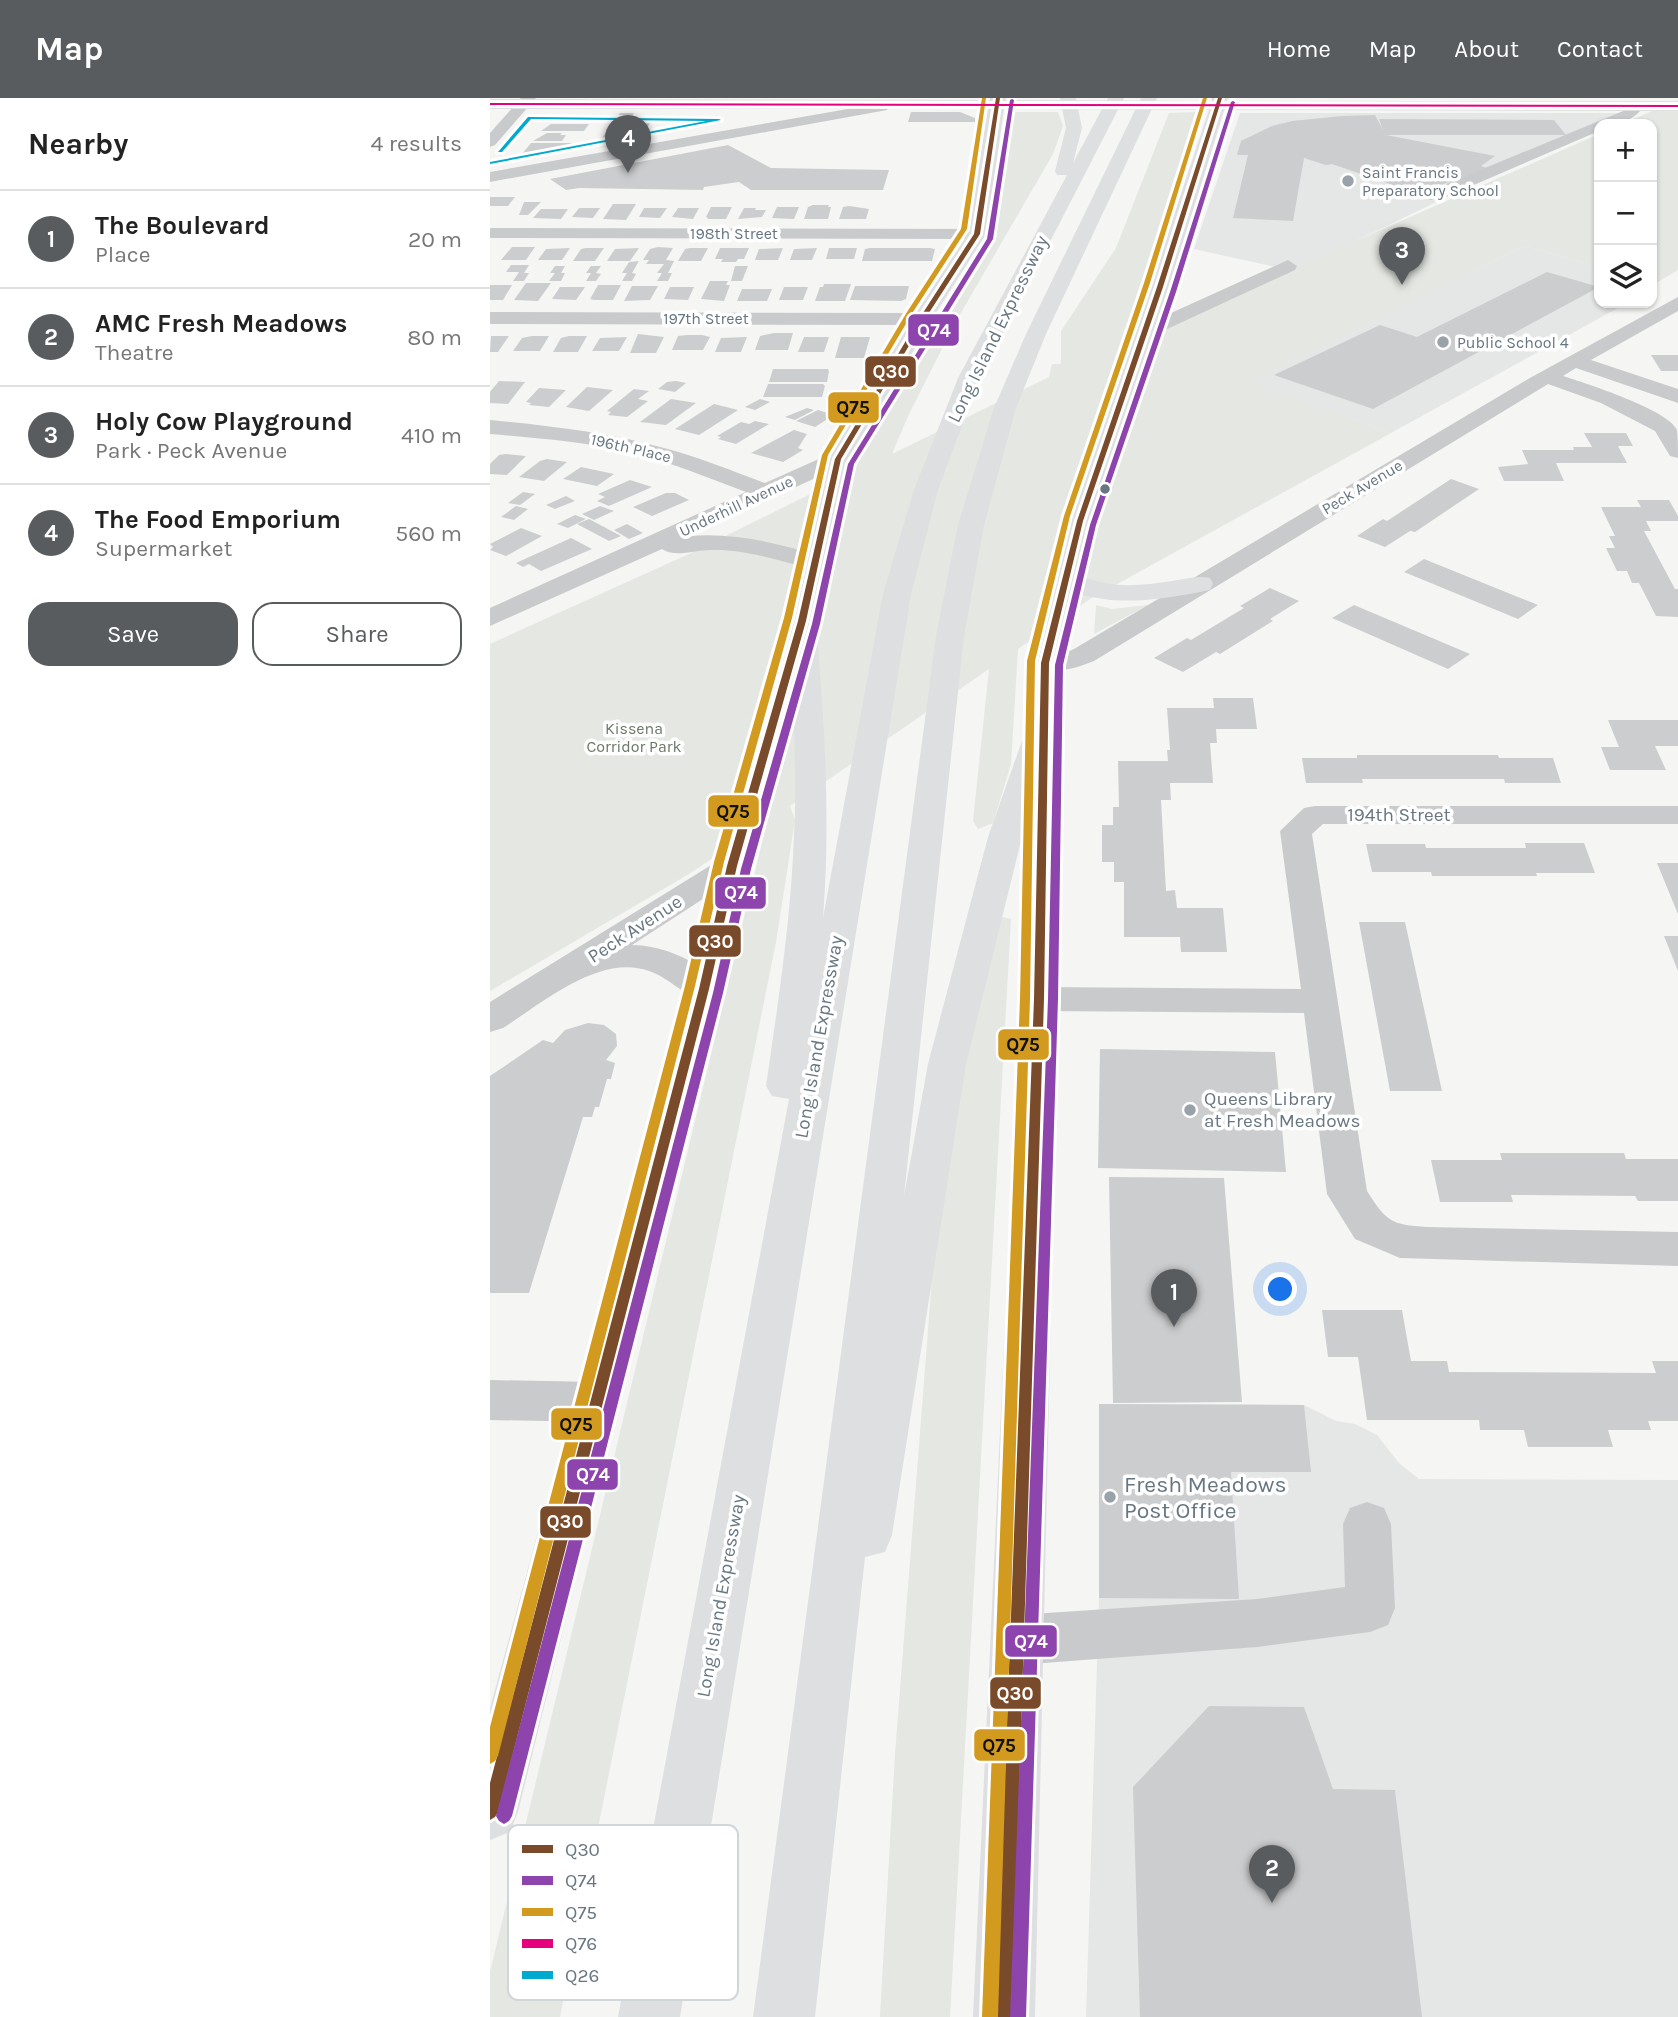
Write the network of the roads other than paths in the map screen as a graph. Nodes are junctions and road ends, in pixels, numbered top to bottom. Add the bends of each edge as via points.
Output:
1 (1068, 98) edge
2 (1116, 98) edge
3 (1149, 98) edge
4 (1300, 98) edge
5 (1678, 100) edge
6 (526, 101) edge
7 (998, 102) edge
8 (1168, 102) edge
9 (1219, 102) edge
10 (490, 104) edge
11 (1637, 106) junction
12 (1678, 106) edge
13 (795, 107) junction
14 (882, 107) junction
15 (703, 112) junction
16 (1617, 119) edge
17 (1594, 129) edge
18 (721, 134) junction
19 (490, 142) edge
20 (675, 143) junction
21 (1121, 156) junction
22 (490, 177) edge
23 (1433, 196) dead end
24 (490, 233) edge
25 (977, 234) junction
26 (1037, 247) junction
27 (1288, 266) dead end
28 (1160, 287) junction
29 (1237, 290) junction
30 (1678, 303) edge
31 (490, 318) edge
32 (922, 319) junction
33 (1145, 332) junction
34 (1575, 361) junction
35 (1547, 377) junction
36 (1678, 397) edge
37 (490, 427) edge
38 (1671, 427) edge
39 (1678, 451) edge
40 (838, 459) junction
41 (766, 492) junction
42 (633, 553) junction
43 (815, 562) junction
44 (1066, 578) junction
45 (1200, 584) junction
46 (496, 609) edge
47 (802, 621) junction
48 (1045, 663) junction
49 (1043, 724) junction
50 (1678, 815) edge
51 (732, 866) junction
52 (573, 969) junction
53 (704, 989) junction
54 (1039, 999) junction
55 (1319, 1001) junction
56 (490, 1018) edge
57 (1678, 1249) edge
58 (490, 1400) edge
59 (596, 1402) junction
60 (1367, 1524) dead end
61 (730, 1546) junction
62 (1017, 1640) junction
63 (490, 1812) edge
64 (682, 1825) edge
65 (785, 2017) edge
66 (1004, 2017) edge

1 - 26 main road via 1073,139
2 - 26 main road, Long Island Expressway
3 - 21 main road, Long Island Expressway
4 - 5 main road
6 - 10 main road
6 - 15 main road
6 - 19 street
7 - 8 main road via 1051,106
7 - 14 main road
7 - 25 main road
8 - 9 main road
8 - 21 main road
9 - 11 main road
9 - 28 main road
11 - 12 main road
11 - 16 lane
13 - 14 main road
13 - 15 main road
13 - 18 street via 790,116
14 - 18 street
15 - 18 street
15 - 20 street via 667,131
17 - 23 street
18 - 20 street
20 - 22 street
21 - 65 main road, Long Island Expressway via 1005,408 958,584
24 - 25 street, 198th Street
25 - 32 main road
26 - 61 main road, Long Island Expressway via 955,413 919,512 897,594
27 - 29 street
28 - 29 street via 1209,293
28 - 33 main road
29 - 33 street
30 - 34 street, Peck Avenue
31 - 32 street, 197th Street
32 - 40 main road
33 - 44 main road via 1080,521
34 - 35 street, Peck Avenue
34 - 36 street
35 - 38 street via 1609,398
35 - 45 street, Peck Avenue
37 - 41 street, 196th Place via 570,435 654,452
38 - 39 street
40 - 41 street, Underhill Avenue
40 - 43 main road
41 - 42 street, Underhill Avenue
42 - 43 street, Underhill Avenue via 724,541
42 - 46 street, Underhill Avenue
43 - 47 main road
44 - 45 main road via 1091,591 1110,593 1144,594
44 - 48 main road
45 - 48 street, Peck Avenue via 1084,655
47 - 51 main road
47 - 61 main road via 811,779 806,920
48 - 49 main road
49 - 54 main road
49 - 65 main road via 1005,837 947,1064
50 - 55 street, 194th Street via 1315,816 1296,831
51 - 52 street, Peck Avenue
51 - 53 main road
52 - 53 street, Peck Avenue via 621,956 650,957 683,972
52 - 56 street, Peck Avenue
53 - 59 main road
54 - 55 street
54 - 62 main road
55 - 57 street, 194th Street via 1348,1194 1369,1228 1400,1242 1427,1244
58 - 59 street
59 - 63 main road
60 - 62 street via 1370,1608 1257,1623
61 - 64 main road, Long Island Expressway
62 - 66 main road

